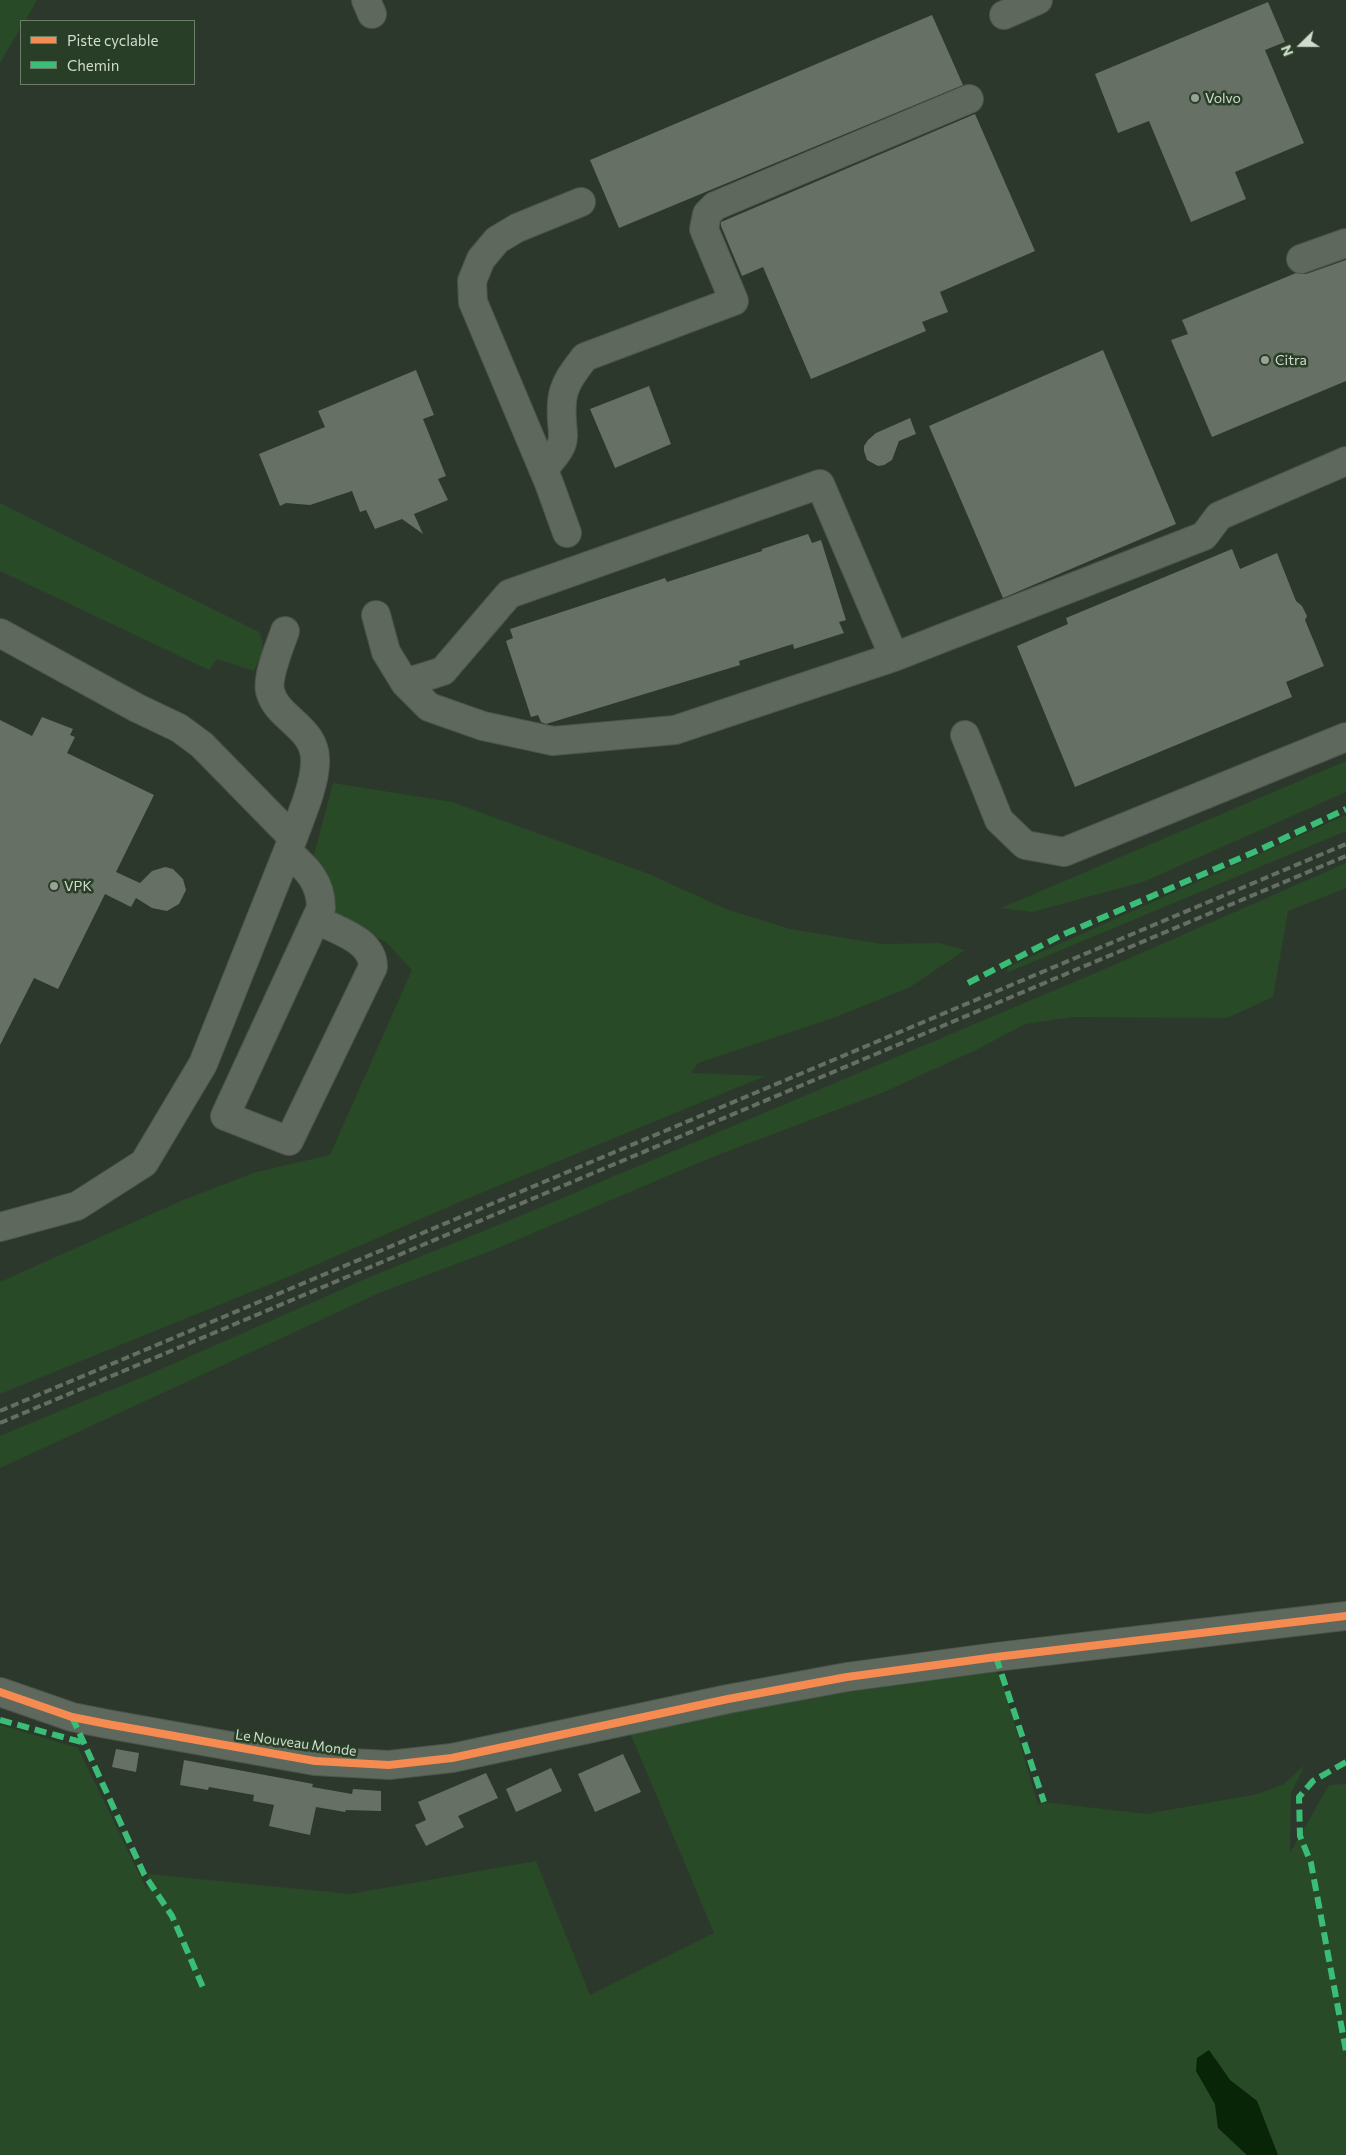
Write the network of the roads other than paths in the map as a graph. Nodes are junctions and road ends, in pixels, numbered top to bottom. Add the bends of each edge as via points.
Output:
1 (1038, 0) edge
2 (1004, 15) dead end
3 (969, 99) dead end
4 (581, 202) dead end
5 (1346, 243) edge
6 (1301, 259) dead end
7 (1346, 461) edge
8 (543, 469) junction
9 (568, 533) dead end
10 (376, 615) dead end
11 (285, 631) dead end
12 (0, 633) edge
13 (894, 657) junction
14 (405, 683) junction
15 (965, 735) dead end
16 (1346, 737) edge
17 (290, 845) junction
18 (317, 920) junction
19 (0, 1227) edge
20 (1346, 1616) edge
21 (0, 1692) edge

1 - 2 street
3 - 8 street via 715,206 707,214 704,229 734,301 586,357 571,374 562,401 564,436 559,452
4 - 8 street via 516,228 497,240 481,259 472,281 473,302
5 - 6 street
7 - 13 street via 1219,516 1204,536
8 - 9 street
10 - 14 street via 386,652
11 - 17 street via 272,671 270,689 274,701 309,737 316,763
12 - 17 street via 179,728 202,745
13 - 14 street via 675,730 553,741 484,726 429,707
13 - 14 street via 820,484 509,594 443,671
15 - 16 street via 999,820 1025,845 1064,852
17 - 18 street via 316,881 321,900
17 - 19 street via 204,1064 144,1163 77,1206
18 - 18 street via 225,1116 289,1141 373,967 373,957 359,941
20 - 21 street, Le Nouveau Monde via 847,1677 452,1758 389,1765 316,1761 72,1717

